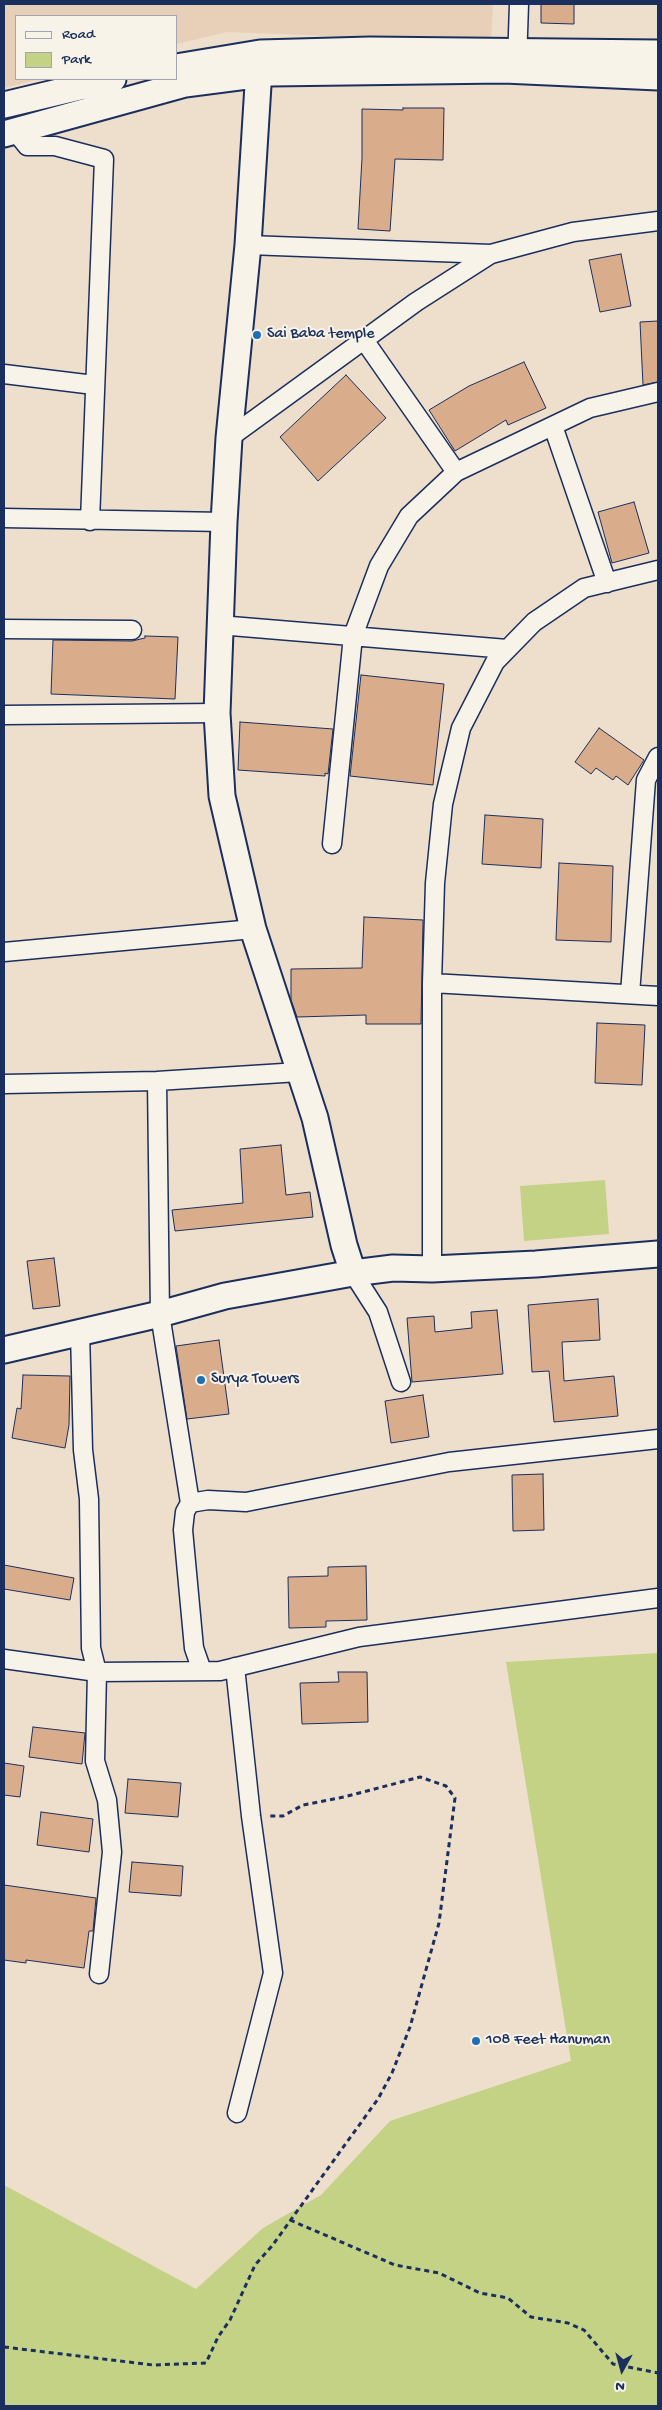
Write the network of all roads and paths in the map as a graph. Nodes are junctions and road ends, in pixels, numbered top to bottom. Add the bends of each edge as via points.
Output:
1 (519, 4) edge
2 (658, 54) edge
3 (517, 61) junction
4 (260, 64) junction
5 (178, 67) edge
6 (658, 77) edge
7 (109, 80) edge
8 (4, 105) edge
9 (9, 132) edge
10 (658, 221) edge
11 (248, 245) junction
12 (491, 254) junction
13 (364, 340) junction
14 (4, 374) edge
15 (94, 385) junction
16 (658, 392) edge
17 (553, 426) junction
18 (229, 438) junction
19 (456, 472) junction
20 (4, 518) edge
21 (90, 521) junction
22 (224, 522) junction
23 (658, 570) edge
24 (607, 583) junction
25 (219, 625) junction
26 (4, 628) edge
27 (132, 630) dead end
28 (353, 636) junction
29 (507, 649) junction
30 (217, 713) junction
31 (4, 714) edge
32 (658, 757) edge
33 (332, 844) dead end
34 (253, 929) junction
35 (4, 952) edge
36 (432, 983) junction
37 (630, 994) junction
38 (658, 996) edge
39 (299, 1072) junction
40 (157, 1081) junction
41 (4, 1084) edge
42 (658, 1254) edge
43 (432, 1269) junction
44 (353, 1273) junction
45 (160, 1314) junction
46 (80, 1332) junction
47 (4, 1350) edge
48 (401, 1382) dead end
49 (658, 1439) edge
50 (190, 1503) junction
51 (658, 1598) edge
52 (4, 1659) edge
53 (235, 1667) junction
54 (97, 1672) junction
55 (202, 1672) junction
56 (251, 1816) junction
57 (98, 1974) dead end
58 (237, 2113) dead end
59 (290, 2220) junction
60 (4, 2347) edge
61 (658, 2373) edge

1 - 3 street
2 - 3 main road
3 - 4 main road via 370,50
3 - 6 main road
4 - 5 main road
4 - 9 main road
4 - 11 main road
7 - 8 main road
9 - 15 street via 27,146 55,146 104,159
10 - 12 street via 573,232
11 - 12 street
11 - 18 main road
12 - 13 street
13 - 18 street
13 - 19 street
14 - 15 street
15 - 21 street
16 - 17 street via 590,408
17 - 19 street
17 - 24 street
18 - 22 main road
19 - 28 street via 410,516 379,566
20 - 21 street
21 - 22 street
22 - 25 main road
23 - 24 street
24 - 29 street via 584,588 534,622
25 - 28 street
25 - 30 main road
26 - 27 street
28 - 29 street
28 - 33 street
29 - 36 street via 495,662 461,728 443,804 435,883
30 - 31 street
30 - 34 main road via 222,796
32 - 37 street via 646,780
34 - 35 street
34 - 39 main road
36 - 37 street
36 - 43 street
37 - 38 street
39 - 40 street
39 - 44 main road via 315,1118
40 - 41 street
40 - 45 street
42 - 43 main road
43 - 44 main road via 393,1268
44 - 45 main road via 224,1296
44 - 48 street via 378,1312
45 - 46 main road
45 - 50 street
46 - 47 main road
46 - 54 street via 83,1450 89,1498 91,1648
49 - 50 street via 449,1462 246,1502 208,1500
50 - 55 street via 184,1512 183,1530 194,1648
51 - 53 street via 359,1637
52 - 54 street
53 - 55 street
53 - 56 street
54 - 55 street
54 - 57 street via 95,1761 107,1800 112,1852
56 - 58 street via 273,1973
56 - 59 path via 282,1816 303,1805 420,1777 446,1786 455,1798 439,1922 410,2027 378,2099
59 - 60 path via 255,2265 206,2363 153,2365
59 - 61 path via 395,2265 439,2273 480,2293 508,2298 531,2317 568,2323 584,2330 613,2364

